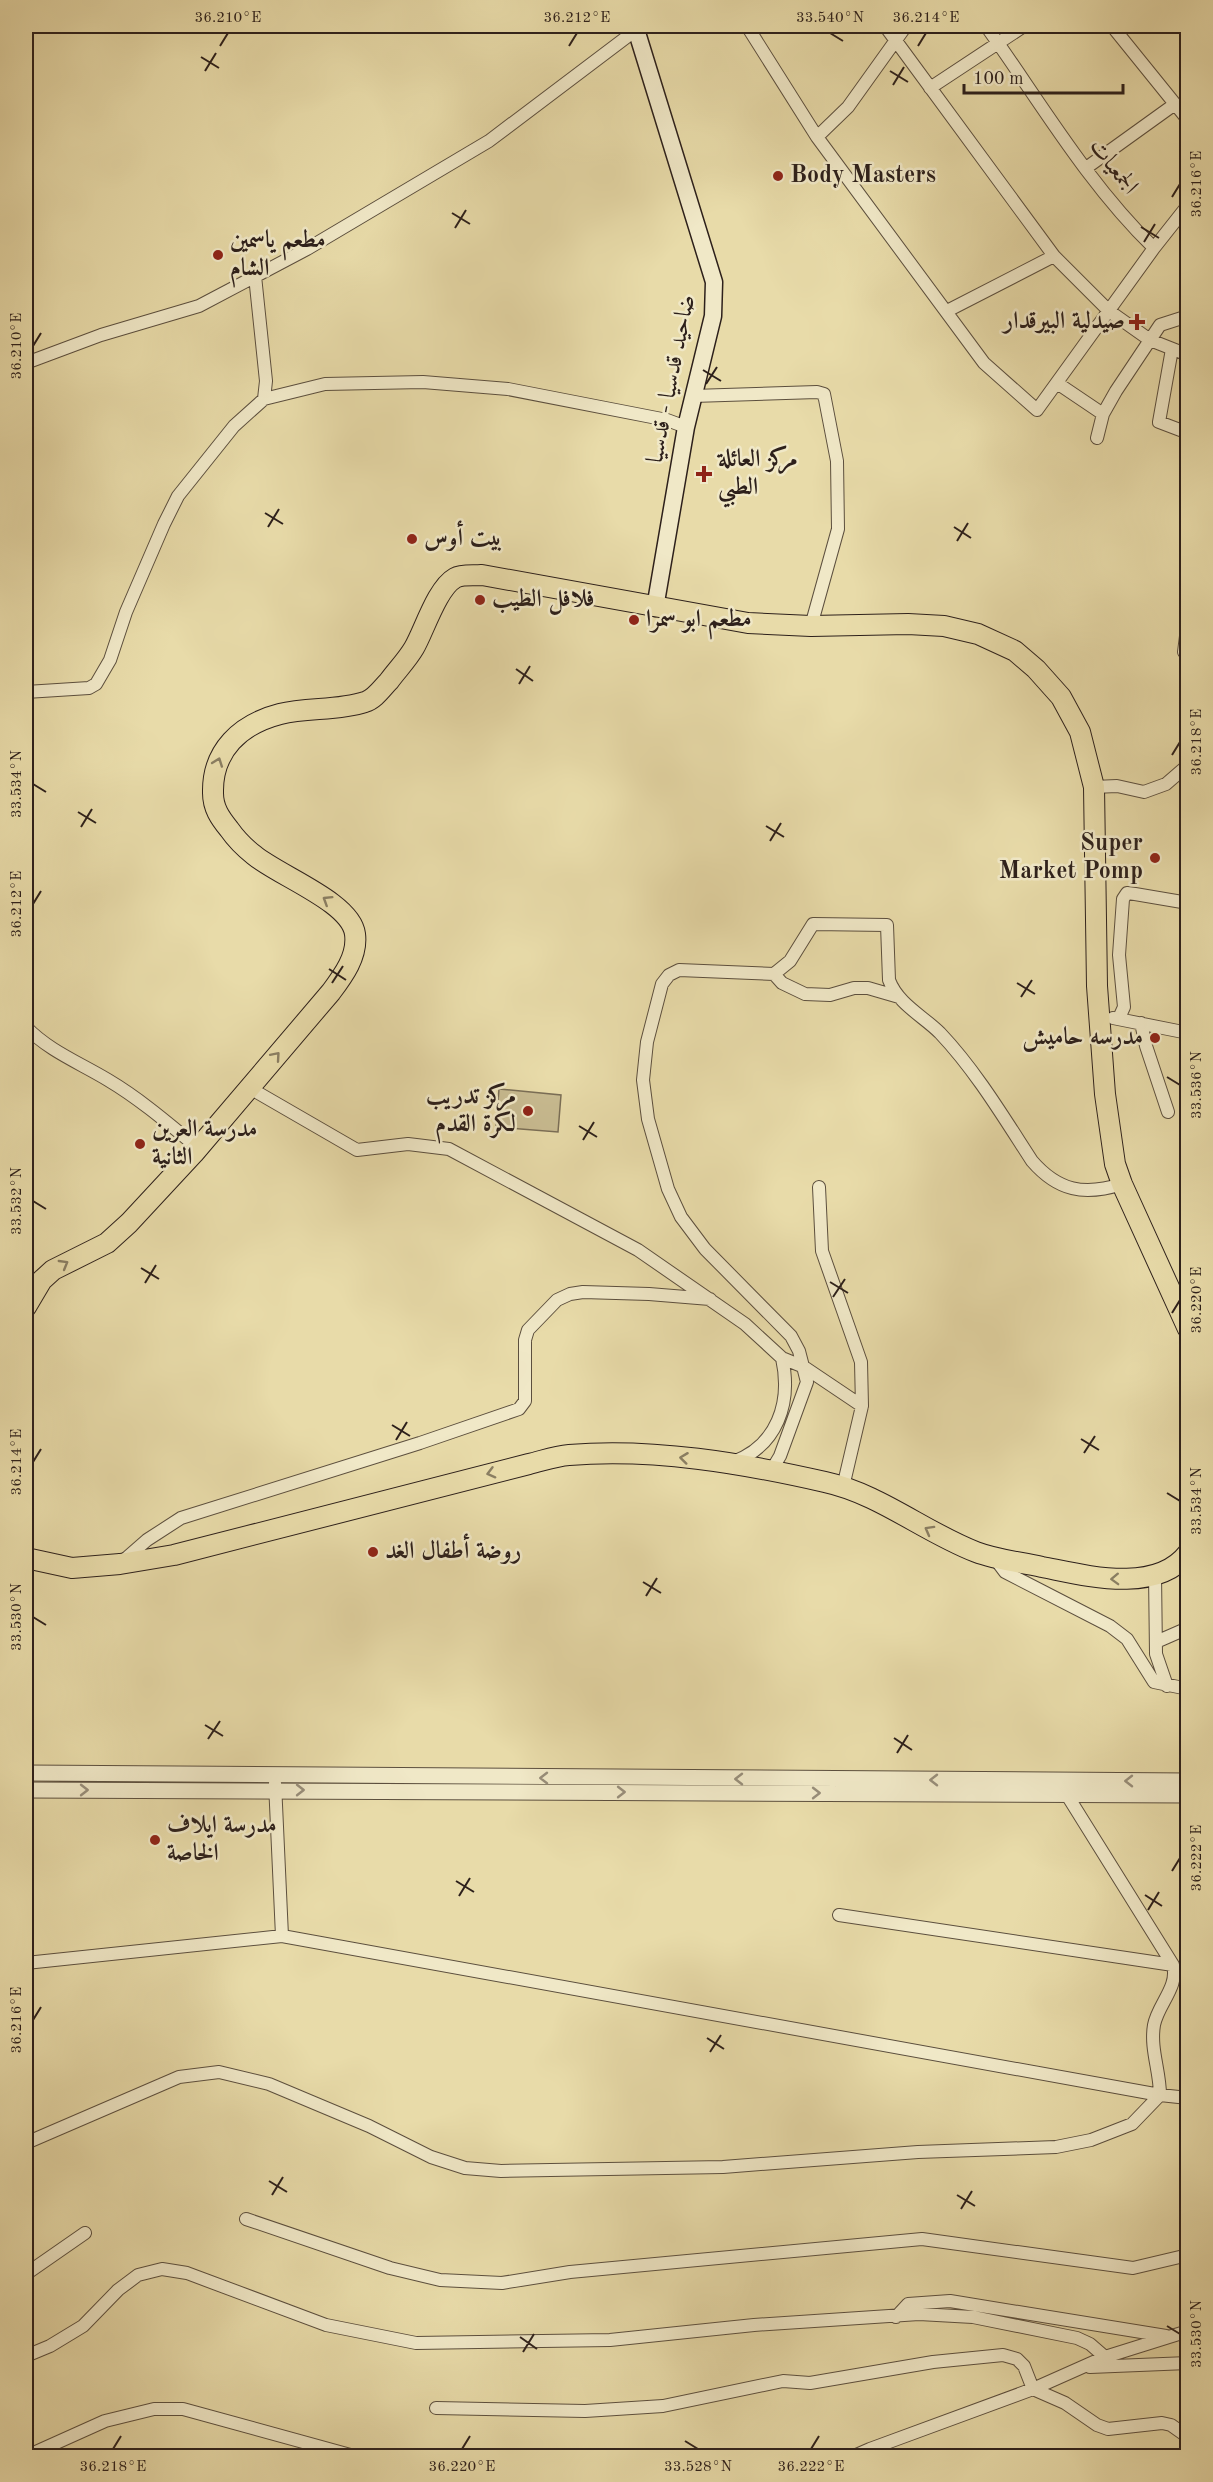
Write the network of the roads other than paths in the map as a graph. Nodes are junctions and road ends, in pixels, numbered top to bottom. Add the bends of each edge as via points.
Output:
1 (747, 26) edge
2 (885, 26) edge
3 (906, 26) edge
4 (986, 26) edge
5 (1024, 26) edge
6 (1112, 26) edge
7 (635, 28) edge
8 (896, 40) junction
9 (999, 44) junction
10 (930, 88) junction
11 (1175, 104) junction
12 (1187, 118) edge
13 (818, 137) junction
14 (1086, 168) junction
15 (1188, 205) edge
16 (1154, 248) junction
17 (1054, 256) junction
18 (255, 276) junction
19 (947, 311) junction
20 (1109, 311) junction
21 (1188, 316) edge
22 (1150, 340) junction
23 (1172, 349) junction
24 (1188, 355) edge
25 (26, 363) edge
26 (1057, 383) junction
27 (693, 396) junction
28 (264, 399) junction
29 (1103, 414) junction
30 (686, 427) junction
31 (1188, 433) edge
32 (1097, 438) dead end
33 (655, 608) junction
34 (1188, 620) edge
35 (811, 626) junction
36 (1185, 652) dead end
37 (26, 692) edge
38 (1188, 765) edge
39 (1094, 787) junction
40 (1188, 903) edge
41 (774, 974) junction
42 (899, 997) junction
43 (1109, 1018) junction
44 (1141, 1023) junction
45 (26, 1027) edge
46 (1188, 1034) edge
47 (1188, 1057) edge
48 (248, 1087) junction
49 (1168, 1112) dead end
50 (198, 1148) junction
51 (1122, 1184) junction
52 (819, 1187) dead end
53 (710, 1299) junction
54 (26, 1307) edge
55 (1188, 1329) edge
56 (782, 1358) junction
57 (804, 1367) junction
58 (862, 1406) junction
59 (728, 1464) junction
60 (771, 1471) junction
61 (843, 1487) junction
62 (1186, 1556) edge
63 (26, 1558) edge
64 (998, 1559) junction
65 (120, 1564) junction
66 (1155, 1574) junction
67 (1188, 1628) edge
68 (1156, 1642) junction
69 (1167, 1686) junction
70 (1188, 1689) edge
71 (26, 1773) edge
72 (1188, 1781) edge
73 (275, 1783) junction
74 (1066, 1788) junction
75 (26, 1790) edge
76 (1188, 1795) edge
77 (839, 1915) dead end
78 (282, 1936) junction
79 (26, 1963) edge
80 (1173, 1965) junction
81 (1188, 1974) edge
82 (1175, 1980) junction
83 (1160, 2095) junction
84 (1188, 2097) edge
85 (26, 2143) edge
86 (246, 2219) dead end
87 (85, 2233) dead end
88 (1188, 2255) edge
89 (26, 2274) edge
90 (896, 2317) junction
91 (1188, 2331) edge
92 (1167, 2336) junction
93 (26, 2356) edge
94 (1105, 2357) junction
95 (1188, 2362) edge
96 (1084, 2368) junction
97 (1033, 2389) junction
98 (436, 2409) dead end
99 (1188, 2437) edge
100 (27, 2457) edge
101 (354, 2457) edge
102 (854, 2457) edge

1 - 13 street
2 - 8 street
3 - 8 street
4 - 9 street, الجمعيات
5 - 9 street
6 - 11 street
7 - 18 street via 489,141
7 - 27 main road, ضاحيد قدسيا - قدسيا via 714,282 713,315
8 - 10 street
8 - 13 street via 848,108
9 - 10 street
9 - 14 street, الجمعيات
10 - 17 street
11 - 12 street
11 - 14 street
13 - 19 street
14 - 16 street, الجمعيات via 1133,228
15 - 16 street
16 - 20 street
17 - 19 street
17 - 20 street
18 - 25 street via 199,306
18 - 28 street via 266,381
19 - 26 street via 984,363 1037,411
20 - 22 street
20 - 26 street
21 - 22 street via 1160,326
22 - 23 street
22 - 29 street
23 - 24 street
23 - 31 street via 1159,422
26 - 29 street
27 - 30 main road, ضاحيد قدسيا - قدسيا
27 - 35 street via 824,394 837,461 838,529
28 - 30 street via 325,384 423,382 508,389
28 - 37 street via 234,426 178,496 126,612 110,660 96,684 89,688
29 - 32 street
30 - 33 main road, ضاحيد قدسيا - قدسيا
33 - 35 main road via 748,623
48 -> 33 main road via 347,970 355,934 347,915 255,856 216,813 213,776 221,753 233,738 247,726 280,714 367,702 413,650 443,590 455,578 482,575
34 - 36 street
35 - 39 main road via 944,626 978,634 1015,651 1061,697 1080,732
38 - 39 street via 1166,784 1144,792 1117,786
39 - 43 main road via 1097,986
40 - 43 street via 1127,893 1123,898 1119,954 1124,1007
41 - 42 street via 805,994 830,995 868,988
41 - 42 street via 790,961 813,924 887,925 889,980
41 - 57 street via 679,970 669,975 662,984 655,1009 643,1080 648,1119 668,1189 681,1217 705,1249 791,1335
42 - 51 street via 958,1055 1046,1177 1079,1190
43 - 44 street
43 - 51 main road via 1105,1095 1115,1164
44 - 46 street
44 - 49 street
45 - 50 street via 51,1048 143,1103
46 - 47 street
48 - 50 main road
48 - 53 street via 357,1150 408,1144 449,1149 638,1250
54 -> 50 main road via 42,1280 68,1261 107,1243
51 - 55 main road
52 - 58 street via 822,1251 861,1362
53 - 56 street
53 - 65 street via 639,1293 570,1294 557,1300 528,1330 525,1401 519,1409 181,1518
56 - 57 street
56 - 59 street via 787,1380 776,1426 750,1456
57 - 58 street
57 - 60 street via 807,1382
58 - 61 street
59 - 60 main road
59 -> 65 main road via 607,1453 566,1455 174,1555
60 - 61 main road
64 -> 61 main road via 935,1534
62 - 66 main road
63 - 65 main road via 72,1568
66 -> 64 main road via 1101,1579
64 - 69 street via 1005,1572 1110,1626 1127,1639 1154,1682
66 - 68 street
67 - 68 street
68 - 69 street via 1158,1664
69 - 70 street
71 - 73 street
72 -> 74 street
73 - 74 street
75 -> 73 street
73 - 78 street
74 - 76 street
74 - 80 street
77 - 80 street
78 - 79 street
78 - 83 street
80 - 82 street
81 - 82 street
82 - 83 street via 1154,2027
83 - 84 street
83 - 85 street via 1132,2124 1091,2140 1056,2147 918,2152 723,2167 501,2171 465,2168 431,2157 269,2084 219,2072 179,2077
86 - 88 street via 390,2268 440,2280 502,2283 570,2272 922,2239 1133,2268
87 - 89 street
90 - 92 street via 908,2304 950,2301
90 - 93 street via 754,2325 610,2340 416,2343 326,2325 187,2273 162,2269 138,2275 83,2326
90 - 94 street via 973,2317 1077,2338
91 - 92 street
92 - 94 street
94 - 96 street
95 - 96 street
96 - 97 street
97 - 98 street via 1024,2366 1003,2355 933,2362 810,2383 783,2381 663,2406 585,2411
97 - 99 street via 1065,2403 1097,2426 1108,2429 1162,2423
97 - 102 street
100 - 101 street via 105,2421 154,2409 183,2409

